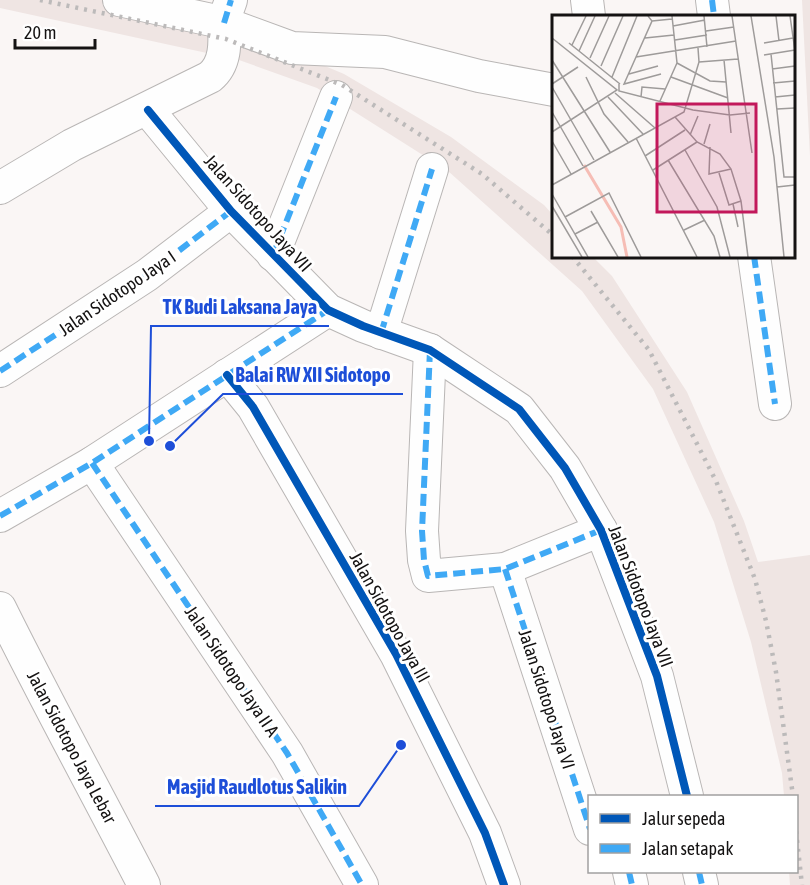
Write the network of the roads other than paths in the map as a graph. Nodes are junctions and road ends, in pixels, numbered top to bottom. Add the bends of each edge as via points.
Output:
1 (119, 0) edge
2 (587, 0) edge
3 (712, 0) edge
4 (589, 15) edge
5 (714, 15) edge
6 (227, 21) edge
7 (552, 90) edge
8 (336, 97) dead end
9 (148, 110) junction
10 (432, 169) dead end
11 (0, 188) edge
12 (231, 211) junction
13 (273, 255) junction
14 (754, 258) edge
15 (328, 310) junction
16 (381, 333) junction
17 (430, 351) junction
18 (0, 371) edge
19 (227, 375) junction
20 (775, 404) dead end
21 (92, 463) junction
22 (0, 516) edge
23 (601, 530) junction
24 (505, 569) junction
25 (0, 608) edge
26 (687, 795) edge
27 (588, 823) edge
28 (144, 885) edge
29 (362, 885) edge
30 (504, 885) edge

1 - 6 street
2 - 4 street
3 - 5 street
6 - 7 street via 292,48 385,52
6 - 9 street via 217,71
8 - 13 street
9 - 11 street via 72,145
9 - 12 street, Jalan Sidotopo Jaya VII
10 - 16 street
12 - 13 street, Jalan Sidotopo Jaya VII
12 - 18 street, Jalan Sidotopo Jaya I via 147,275
13 - 15 street, Jalan Sidotopo Jaya VII
14 - 20 street
15 - 16 street, Jalan Sidotopo Jaya VII
15 - 19 street
16 - 17 street, Jalan Sidotopo Jaya VII
17 - 23 street, Jalan Sidotopo Jaya VII via 519,409 565,468
17 - 24 street via 422,531 425,569 431,577
19 - 21 street
19 - 30 street, Jalan Sidotopo Jaya III via 253,407 396,654 485,833
21 - 22 street
21 - 29 street, Jalan Sidotopo Jaya II A via 287,753
23 - 24 street
23 - 26 street, Jalan Sidotopo Jaya VII via 657,676
24 - 27 street, Jalan Sidotopo Jaya VI
25 - 28 street, Jalan Sidotopo Jaya Lebar

